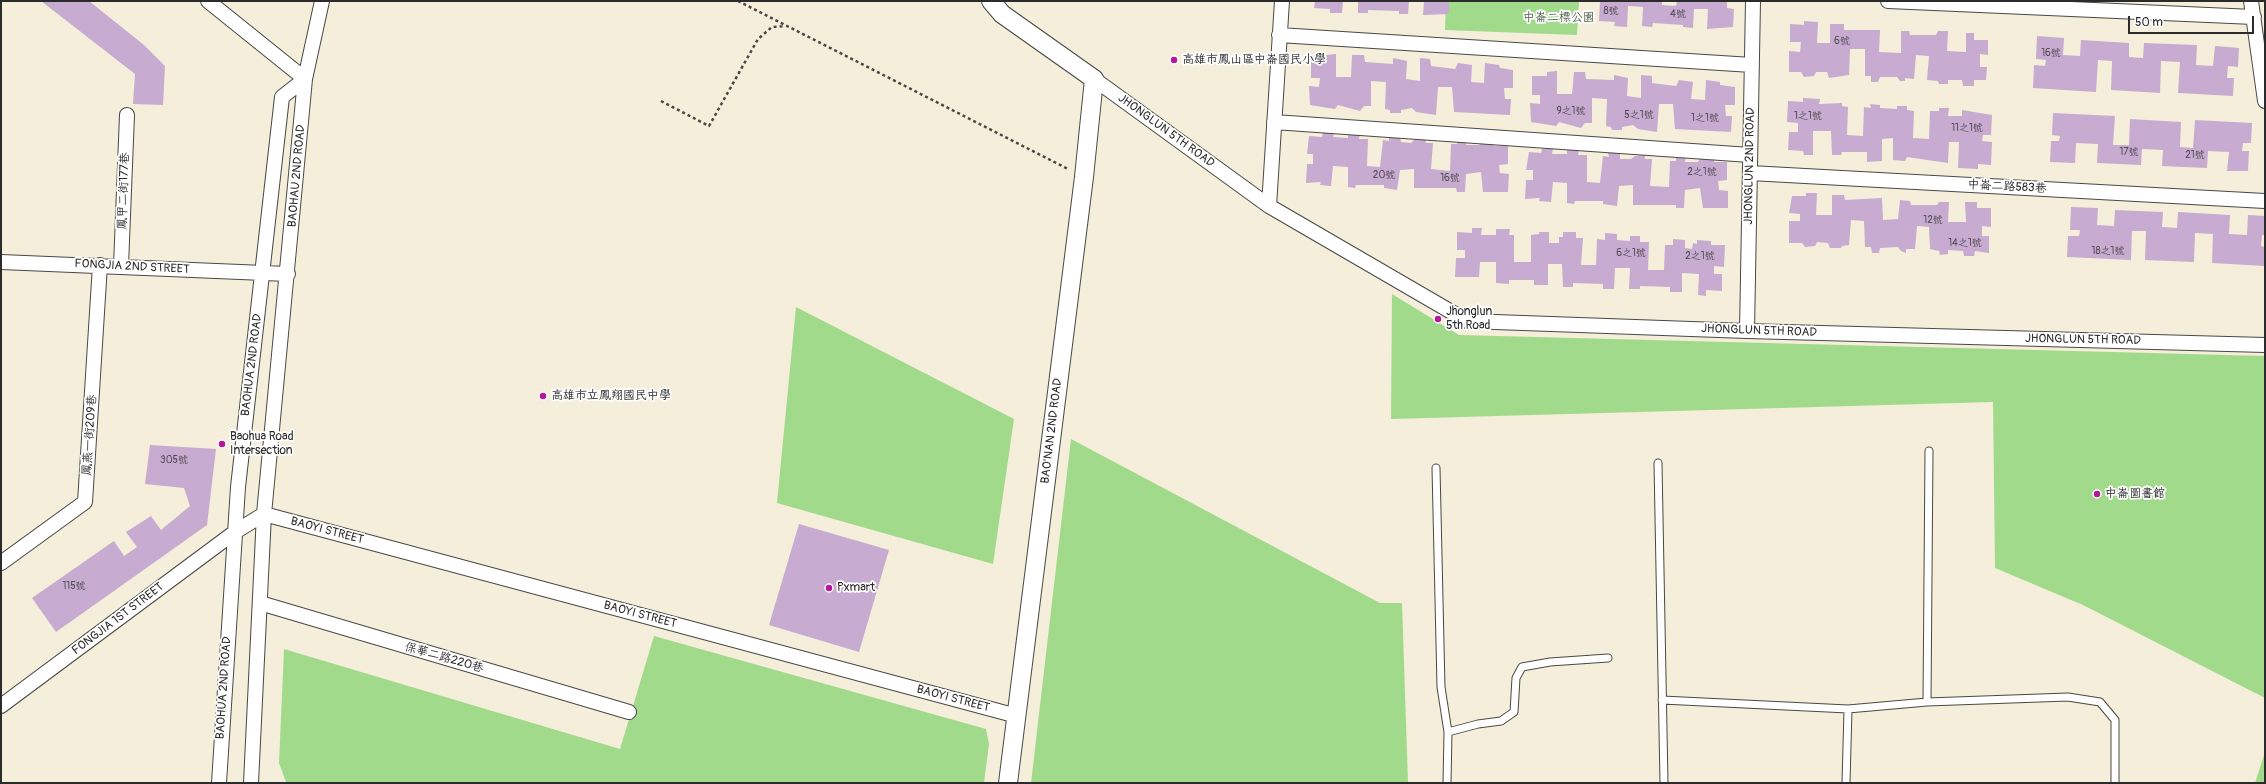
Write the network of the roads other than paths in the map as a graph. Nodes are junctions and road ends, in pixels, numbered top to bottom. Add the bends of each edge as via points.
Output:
1 (208, 1) edge
2 (322, 1) edge
3 (992, 1) edge
4 (1282, 1) edge
5 (1753, 1) edge
6 (1888, 1) edge
7 (2251, 1) edge
8 (2254, 17) junction
9 (1279, 35) junction
10 (1752, 65) junction
11 (305, 78) junction
12 (1094, 79) junction
13 (2265, 101) edge
14 (127, 115) dead end
15 (1274, 122) junction
16 (1750, 155) junction
17 (1750, 173) junction
18 (2265, 201) edge
19 (1269, 206) junction
20 (1, 262) edge
21 (100, 265) junction
22 (120, 266) junction
23 (262, 273) junction
24 (288, 274) junction
25 (1747, 331) junction
26 (2265, 345) edge
27 (1929, 451) dead end
28 (1658, 463) dead end
29 (1436, 468) dead end
30 (264, 514) junction
31 (235, 532) junction
32 (1, 563) edge
33 (260, 603) junction
34 (1608, 658) dead end
35 (1662, 700) junction
36 (1927, 702) junction
37 (1, 706) edge
38 (1848, 709) junction
39 (629, 712) dead end
40 (1017, 716) junction
41 (1448, 732) junction
42 (219, 783) edge
43 (251, 783) edge
44 (1008, 783) edge
45 (1447, 783) edge
46 (1664, 783) edge
47 (1846, 783) edge
48 (2115, 783) edge

1 - 11 street
2 - 11 street, BAOHAU 2ND ROAD
3 - 12 street, JHONGLUN 5TH ROAD via 1002,14
4 - 9 street
5 - 10 street, JHONGLUN 2ND ROAD
6 - 8 street
7 - 8 street
8 - 13 street
9 - 10 street
9 - 15 street
10 - 16 street, JHONGLUN 2ND ROAD
11 - 23 street, BAOHUA 2ND ROAD via 282,97
11 - 24 street, BAOHAU 2ND ROAD
12 - 19 street, JHONGLUN 5TH ROAD
12 - 40 street, BAO'NAN 2ND ROAD
14 - 22 street, 鳳甲二街177巷
15 - 16 street
15 - 19 street
16 - 17 street, JHONGLUN 2ND ROAD
17 - 18 street, 中崙二路583巷
17 - 25 street, JHONGLUN 2ND ROAD
19 - 25 street, JHONGLUN 5TH ROAD via 1467,321
20 - 21 street, FONGJIA 2ND STREET
21 - 22 street, FONGJIA 2ND STREET
21 - 32 street, 鳳燕一街209巷 via 85,502
22 - 23 street, FONGJIA 2ND STREET
23 - 24 street, FONGJIA 2ND STREET
23 - 31 street, BAOHUA 2ND ROAD
24 - 30 street
25 - 26 street, JHONGLUN 5TH ROAD
27 - 36 lane
28 - 35 lane
29 - 41 lane via 1441,687
30 - 31 street, FONGJIA 1ST STREET
30 - 33 street
30 - 40 street, BAOYI STREET
31 - 37 street, FONGJIA 1ST STREET
31 - 42 street, BAOHUA 2ND ROAD
33 - 39 street, 保華二路220巷
33 - 43 street
34 - 41 lane via 1550,662 1522,667 1516,678 1514,712 1501,721
35 - 38 lane
35 - 46 lane
36 - 38 lane
36 - 48 lane via 2068,697 2100,702 2115,720
38 - 47 lane
40 - 44 street, BAO'NAN 2ND ROAD
41 - 45 lane

